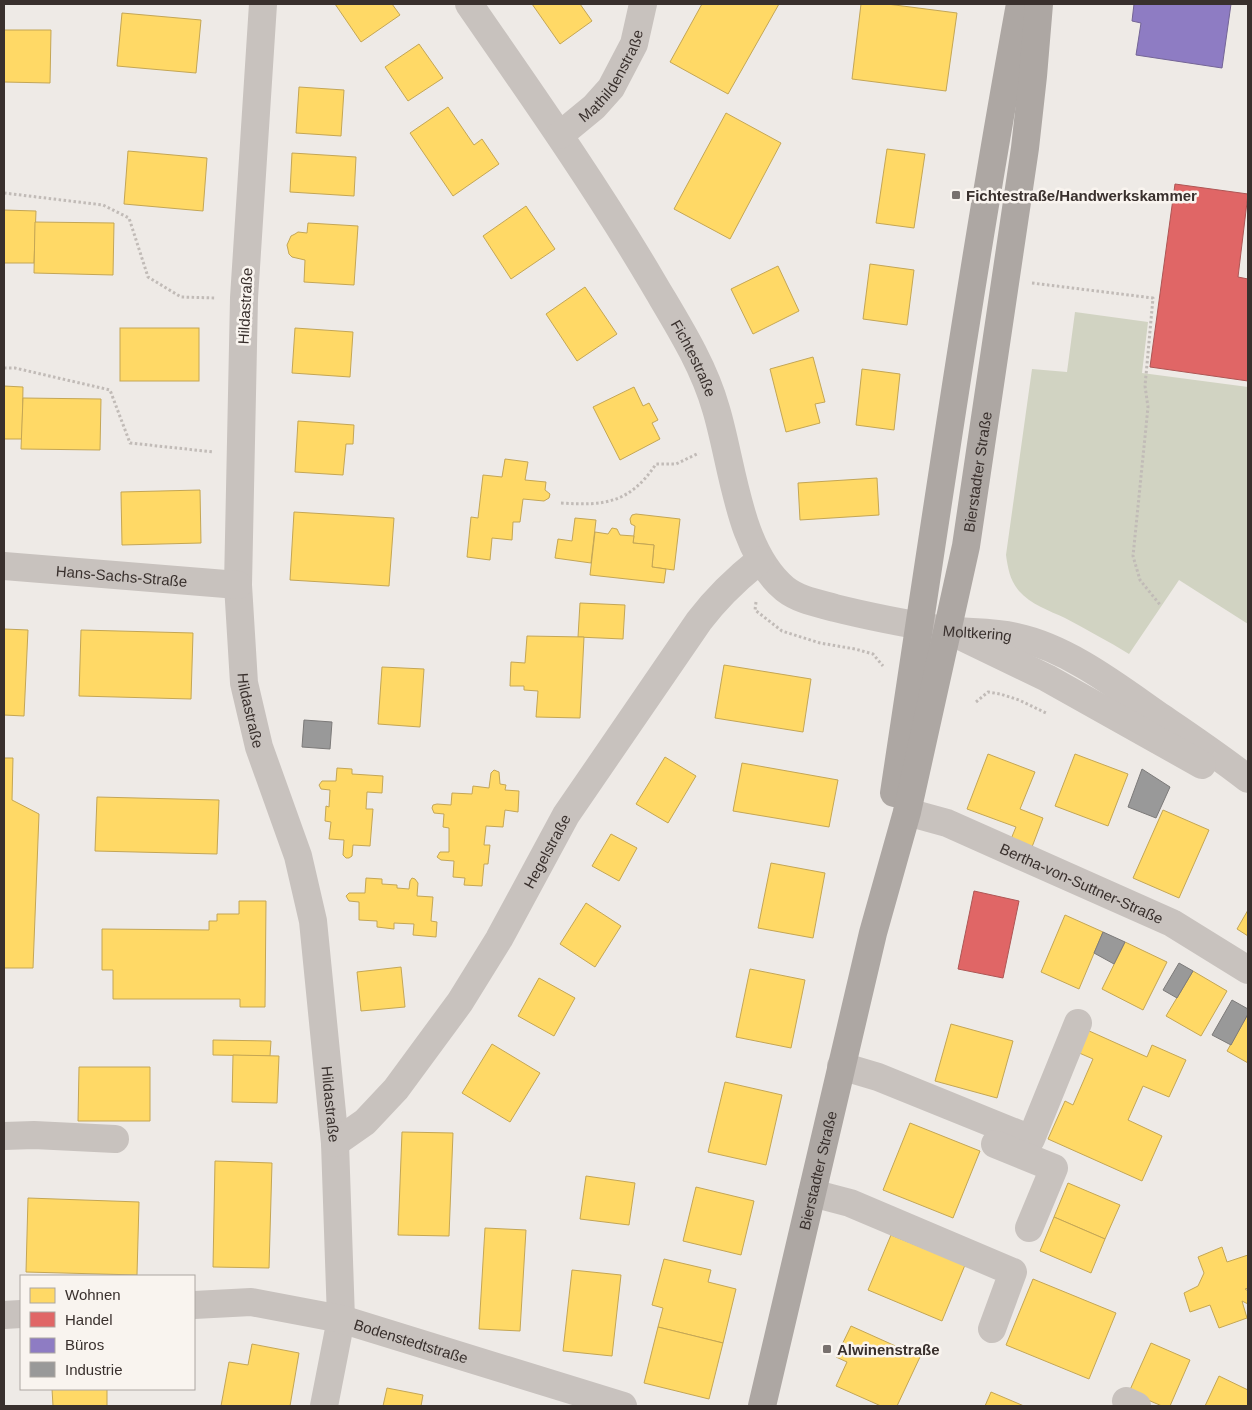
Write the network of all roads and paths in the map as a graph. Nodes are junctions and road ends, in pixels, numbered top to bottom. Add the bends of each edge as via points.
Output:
1 (263, 4) edge
2 (468, 4) edge
3 (643, 4) edge
4 (1020, 4) edge
5 (1039, 4) edge
6 (560, 135) junction
7 (4, 193) edge
8 (1005, 280) junction
9 (244, 298) junction
10 (4, 368) edge
11 (240, 455) junction
12 (676, 464) dead end
13 (561, 503) dead end
14 (760, 560) junction
15 (4, 566) edge
16 (238, 585) junction
17 (1161, 606) dead end
18 (755, 610) dead end
19 (919, 624) junction
20 (947, 630) junction
21 (873, 654) dead end
22 (988, 692) dead end
23 (976, 702) dead end
24 (1248, 779) edge
25 (1248, 791) edge
26 (907, 812) junction
27 (873, 933) junction
28 (1248, 970) edge
29 (1078, 1024) dead end
30 (839, 1075) junction
31 (4, 1136) edge
32 (115, 1139) dead end
33 (336, 1143) junction
34 (812, 1193) junction
35 (1029, 1228) dead end
36 (195, 1305) edge
37 (20, 1314) edge
38 (4, 1315) edge
39 (341, 1320) junction
40 (992, 1329) dead end
41 (324, 1406) edge
42 (623, 1406) edge
43 (762, 1406) edge

1 - 9 street, Hildastraße
2 - 6 street, Fichtestraße
3 - 6 street, Mathildenstraße via 634,44 611,88 594,108
4 - 19 main road, Bierstadter Straße via 986,197
5 - 8 main road, Bierstadter Straße via 1027,130
6 - 14 street, Fichtestraße via 687,340 716,407 743,516
7 - 9 path via 103,204 129,218 148,277 181,297
8 - 17 path via 1153,298 1145,386 1148,407 1133,556 1140,580
8 - 20 main road, Bierstadter Straße via 966,546
9 - 11 street, Hildastraße
10 - 11 path via 110,390 130,443
11 - 16 street, Hildastraße
12 - 13 path via 656,464 648,477 632,491 612,502 590,505
14 - 19 street, Fichtestraße via 771,576 800,598 870,617
14 - 33 street, Hegelstraße via 734,580 699,621 566,815 500,939 460,1002 402,1081 365,1122
15 - 16 street, Hans-Sachs-Straße
16 - 33 street, Hildastraße via 246,692 259,747 298,856 313,921
18 - 21 path via 782,631
19 - 20 street, Fichtestraße
19 - 27 main road, Bierstadter Straße
20 - 24 street, Moltkering via 1017,637 1062,654 1124,690
20 - 25 street, Moltkering via 1047,678
20 - 26 main road, Bierstadter Straße
22 - 23 path
26 - 27 main road, Bierstadter Straße
26 - 28 street, Bertha-von-Suttner-Straße via 948,823 1172,923
27 - 30 main road, Bierstadter Straße
29 - 30 street via 1031,1139 878,1077
30 - 34 main road, Bierstadter Straße
30 - 35 street via 874,1095 1054,1168
31 - 32 street
33 - 39 street, Hildastraße
34 - 40 street via 850,1203 1013,1272
34 - 43 main road, Bierstadter Straße
36 - 39 street, Bodenstedtstraße via 251,1302
37 - 38 street
39 - 41 street, Hildastraße
39 - 42 street, Bodenstedtstraße

